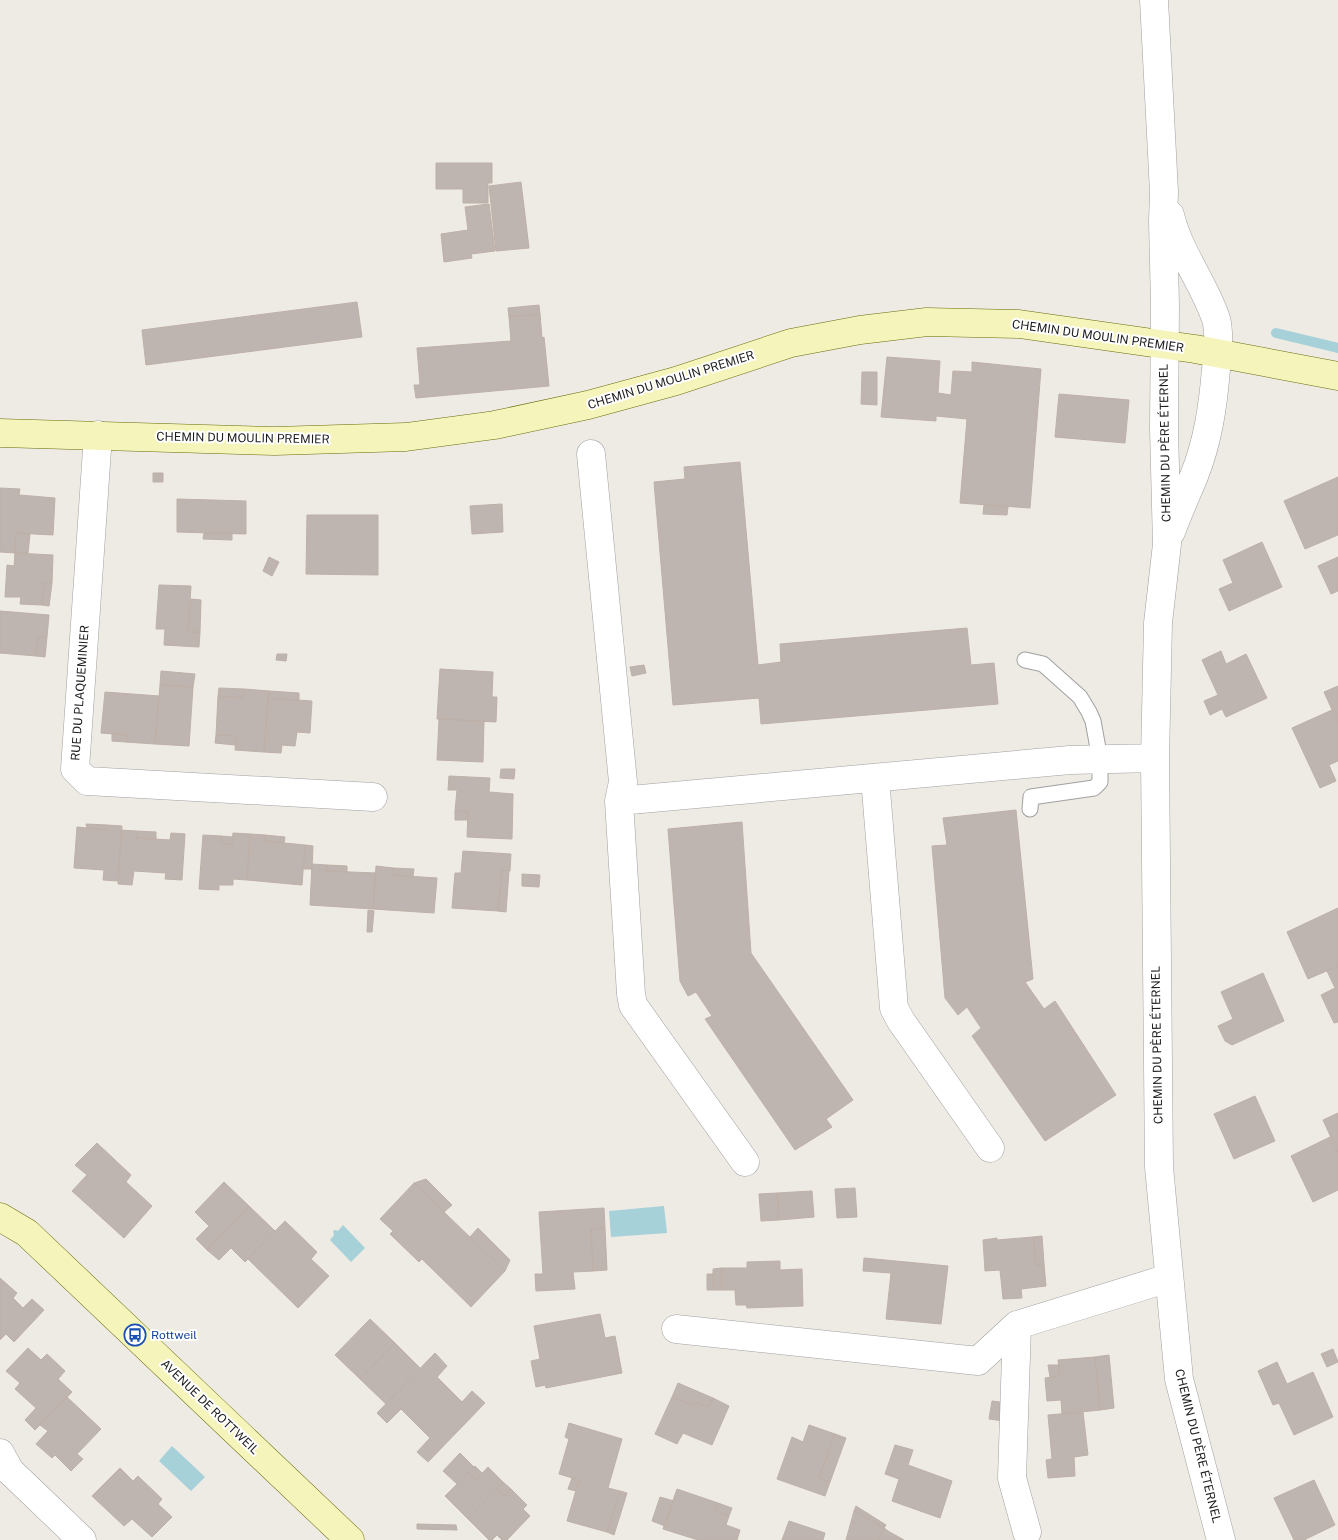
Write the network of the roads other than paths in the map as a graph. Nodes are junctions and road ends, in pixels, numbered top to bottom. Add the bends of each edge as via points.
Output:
1 (1154, 0) edge
2 (1164, 192) junction
3 (1164, 344) junction
4 (1218, 353) junction
5 (1338, 376) edge
6 (0, 433) edge
7 (98, 435) junction
8 (592, 454) dead end
9 (1167, 544) junction
10 (1025, 660) dead end
11 (1155, 758) junction
12 (1100, 759) junction
13 (875, 778) junction
14 (373, 797) dead end
15 (619, 801) junction
16 (1030, 809) dead end
17 (990, 1148) dead end
18 (746, 1162) dead end
19 (0, 1217) edge
20 (1169, 1278) junction
21 (1017, 1325) junction
22 (676, 1330) dead end
23 (0, 1453) edge
24 (1027, 1532) dead end
25 (82, 1540) edge
26 (350, 1540) edge
27 (1222, 1540) edge

1 - 2 street, CHEMIN DU PÈRE ÉTERNEL
2 - 3 street, CHEMIN DU PÈRE ÉTERNEL
2 - 4 street, CHEMIN DU PÈRE ÉTERNEL via 1181,248 1217,322
3 - 4 main road, CHEMIN DU MOULIN PREMIER
3 - 7 main road, CHEMIN DU MOULIN PREMIER via 1020,324 927,322 791,343 676,381 588,405 495,425 406,437 275,441
3 - 9 street, CHEMIN DU PÈRE ÉTERNEL
4 - 5 main road, CHEMIN DU MOULIN PREMIER
4 - 9 street, CHEMIN DU PÈRE ÉTERNEL via 1213,406 1206,436
6 - 7 main road, CHEMIN DU MOULIN PREMIER
7 - 14 street, RUE DU PLAQUEMINIER via 75,769 87,780
8 - 15 street via 623,782
9 - 11 street, CHEMIN DU PÈRE ÉTERNEL via 1158,623
10 - 12 lane via 1043,664 1080,697 1093,721
11 - 12 street
11 - 20 street, CHEMIN DU PÈRE ÉTERNEL via 1159,1167
12 - 13 street
12 - 16 lane via 1100,782 1094,788 1031,797
13 - 15 street
13 - 17 street via 894,1008
15 - 18 street via 633,1005
19 - 26 main road, AVENUE DE ROTTWEIL via 27,1233
20 - 21 street
20 - 27 street, CHEMIN DU PÈRE ÉTERNEL via 1178,1379
21 - 22 street via 978,1361
21 - 24 street via 1012,1478
23 - 25 street via 10,1470

